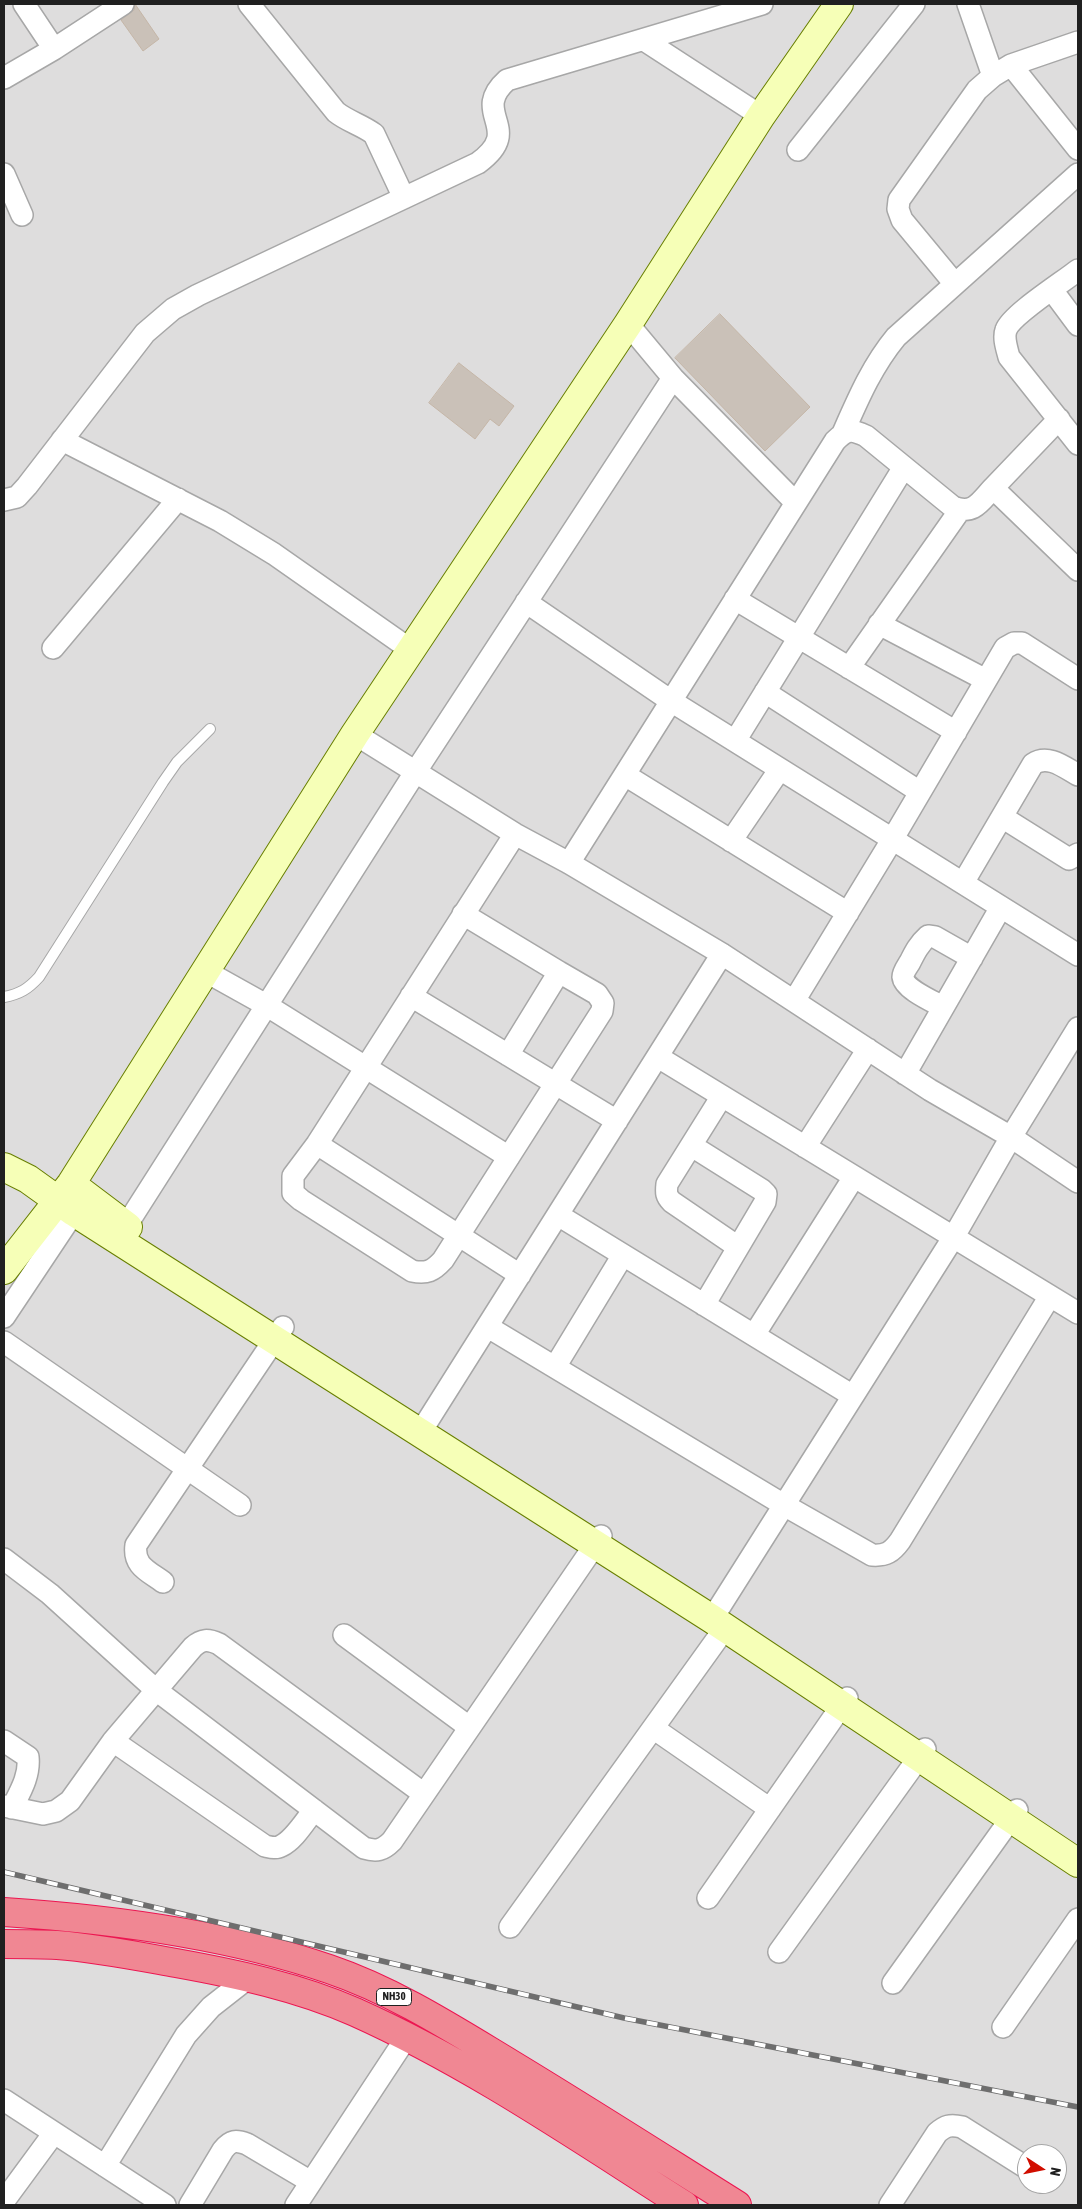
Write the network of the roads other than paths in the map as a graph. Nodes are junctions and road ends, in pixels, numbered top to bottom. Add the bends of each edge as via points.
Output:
1 (24, 4) edge
2 (123, 4) edge
3 (250, 4) edge
4 (762, 4) edge
5 (839, 4) edge
6 (914, 4) edge
7 (968, 4) edge
8 (644, 40) junction
9 (1078, 42) edge
10 (54, 49) junction
11 (1011, 65) junction
12 (993, 76) junction
13 (4, 78) edge
14 (761, 116) junction
15 (1078, 149) edge
16 (798, 150) dead end
17 (1078, 174) edge
18 (5, 178) edge
19 (404, 198) junction
20 (22, 215) dead end
21 (1078, 270) edge
22 (955, 284) junction
23 (1052, 290) junction
24 (628, 324) junction
25 (1078, 325) edge
26 (673, 378) junction
27 (1059, 419) junction
28 (843, 433) junction
29 (62, 440) junction
30 (1078, 444) edge
31 (904, 467) junction
32 (993, 488) junction
33 (178, 499) junction
34 (4, 500) edge
35 (796, 503) junction
36 (960, 510) junction
37 (1078, 570) edge
38 (735, 599) junction
39 (526, 602) junction
40 (880, 624) junction
41 (799, 638) junction
42 (53, 648) dead end
43 (411, 650) junction
44 (849, 668) junction
45 (1078, 679) edge
46 (986, 680) junction
47 (765, 692) junction
48 (671, 701) junction
49 (210, 729) dead end
50 (956, 732) junction
51 (355, 734) junction
52 (735, 741) junction
53 (780, 769) junction
54 (416, 771) junction
55 (625, 775) junction
56 (1078, 775) edge
57 (920, 792) junction
58 (1002, 817) junction
59 (515, 834) junction
60 (892, 840) junction
61 (731, 841) junction
62 (1078, 854) edge
63 (569, 863) junction
64 (963, 883) junction
65 (1001, 907) junction
66 (848, 913) junction
67 (463, 914) junction
68 (722, 954) junction
69 (1078, 955) edge
70 (972, 958) junction
71 (205, 971) junction
72 (559, 972) junction
73 (411, 996) junction
74 (4, 997) edge
75 (794, 1001) junction
76 (266, 1006) junction
77 (943, 1008) junction
78 (1078, 1028) edge
79 (868, 1049) junction
80 (508, 1055) junction
81 (658, 1057) junction
82 (365, 1067) junction
83 (905, 1074) junction
84 (555, 1084) junction
85 (722, 1096) junction
86 (617, 1122) junction
87 (1011, 1137) junction
88 (317, 1144) junction
89 (692, 1146) junction
90 (805, 1147) junction
91 (508, 1157) junction
92 (4, 1167) edge
93 (854, 1177) junction
94 (1078, 1182) edge
95 (68, 1198) junction
96 (558, 1215) junction
97 (126, 1226) junction
98 (459, 1235) junction
99 (953, 1238) junction
100 (738, 1247) junction
101 (623, 1255) junction
102 (4, 1270) edge
103 (520, 1275) junction
104 (1050, 1296) junction
105 (704, 1305) junction
106 (1078, 1313) edge
107 (4, 1317) edge
108 (488, 1327) junction
109 (279, 1334) junction
110 (754, 1336) junction
111 (4, 1342) edge
112 (555, 1367) junction
113 (853, 1396) junction
114 (423, 1427) junction
115 (188, 1470) junction
116 (240, 1505) dead end
117 (784, 1505) junction
118 (598, 1540) junction
119 (4, 1559) edge
120 (163, 1582) dead end
121 (718, 1619) junction
122 (344, 1635) dead end
123 (156, 1690) junction
124 (844, 1702) junction
125 (470, 1727) junction
126 (653, 1728) junction
127 (4, 1741) edge
128 (113, 1741) junction
129 (922, 1752) junction
130 (424, 1794) junction
131 (8, 1807) edge
132 (770, 1809) junction
133 (314, 1810) junction
134 (1014, 1814) junction
135 (1078, 1851) edge
136 (1078, 1863) edge
137 (708, 1898) dead end
138 (4, 1912) edge
139 (1078, 1919) edge
140 (510, 1927) dead end
141 (4, 1944) edge
142 (779, 1952) dead end
143 (248, 1978) junction
144 (893, 1983) dead end
145 (1003, 2027) dead end
146 (406, 2038) junction
147 (4, 2100) edge
148 (54, 2133) junction
149 (1017, 2162) edge
150 (105, 2166) junction
151 (311, 2182) junction
152 (4, 2201) edge
153 (165, 2205) edge
154 (190, 2205) edge
155 (296, 2205) edge
156 (684, 2205) edge
157 (737, 2205) edge
158 (890, 2205) edge

1 - 10 street
2 - 10 street
3 - 19 street via 336,112 374,134
4 - 8 street
5 - 14 street
6 - 16 street
7 - 12 street
8 - 14 street
8 - 19 street via 507,80 493,99 500,133 499,142 491,153
9 - 11 street
10 - 13 street
11 - 12 street
11 - 15 street
12 - 22 street via 977,90 899,200 902,220
14 - 24 street
17 - 22 street
18 - 20 street
19 - 29 street via 173,309 146,333
21 - 23 street
22 - 28 street via 896,337 883,354 869,376
23 - 25 street
23 - 27 street via 1013,319 1005,330 1009,357
24 - 26 street
24 - 43 street
26 - 35 street
26 - 39 street
27 - 30 street
27 - 32 street
28 - 31 street via 853,430 866,436
28 - 35 street
29 - 33 street
29 - 34 street via 17,497
31 - 36 street
31 - 41 street
32 - 36 street via 976,506
32 - 37 street
33 - 42 street
33 - 43 street via 220,520 274,554
35 - 38 street
36 - 40 street
38 - 41 street
38 - 48 street
39 - 48 street
39 - 54 street
40 - 44 street
40 - 46 street
41 - 44 street
41 - 47 street
43 - 51 street
44 - 50 street
45 - 46 street via 1022,643 1014,643 1005,648
46 - 50 street
47 - 52 street
47 - 57 street
48 - 52 street
48 - 55 street
49 - 74 lane via 162,782 39,977 19,994
50 - 57 street
51 - 54 street
51 - 71 street
52 - 53 street
53 - 60 street
53 - 61 street
54 - 59 street
54 - 76 street
55 - 61 street
55 - 63 street
56 - 58 street via 1057,763 1040,760 1033,764
57 - 60 street
58 - 62 street via 1069,858
58 - 64 street
59 - 63 street
59 - 67 street
60 - 64 street
60 - 66 street
61 - 66 street
63 - 68 street
64 - 65 street
65 - 69 street
65 - 70 street
66 - 75 street
67 - 72 street
67 - 73 street
68 - 75 street
68 - 81 street
70 - 77 street
70 - 77 street via 934,936 920,942 903,978 914,990
71 - 76 street
71 - 95 street
72 - 80 street
72 - 84 street via 597,994 603,1003 602,1011
73 - 80 street
73 - 82 street
75 - 79 street
76 - 82 street
76 - 97 street
77 - 83 street
78 - 87 street
79 - 83 street
79 - 90 street
80 - 84 street
81 - 85 street
81 - 86 street
82 - 88 street
82 - 91 street
83 - 87 street
84 - 86 street
84 - 91 street
85 - 89 street
85 - 90 street
86 - 96 street
87 - 94 street
87 - 99 street
88 - 98 street
88 - 98 street via 293,1176 293,1193 308,1205 412,1271 423,1274 443,1260
89 - 100 street via 667,1184 667,1198
89 - 100 street via 766,1194 765,1202
90 - 93 street
91 - 98 street
92 - 95 street
93 - 99 street
93 - 110 street
95 - 97 street
95 - 102 street
95 - 107 street
95 - 109 street
96 - 101 street
96 - 103 street
97 - 109 street
98 - 103 street
99 - 104 street
99 - 113 street
100 - 105 street
101 - 105 street
101 - 112 street
103 - 108 street
104 - 106 street
104 - 117 street via 892,1552 872,1555
105 - 110 street
108 - 112 street
108 - 114 street
109 - 114 street
109 - 115 street
110 - 113 street
111 - 115 street
112 - 117 street
113 - 117 street
114 - 118 street
115 - 116 street
115 - 120 street via 136,1545 137,1562
117 - 121 street
118 - 121 street
118 - 125 street
119 - 123 street via 62,1604
121 - 124 street
121 - 126 street
122 - 125 street
123 - 128 street
123 - 130 street via 200,1641 209,1640 219,1644
123 - 133 street
124 - 129 street
124 - 132 street
125 - 130 street
126 - 132 street
126 - 140 street
127 - 131 street via 28,1758 29,1768 26,1779
128 - 131 street via 70,1801 56,1811 43,1814
128 - 133 street via 265,1846 280,1846
129 - 134 street
129 - 142 street
130 - 133 street via 392,1840 384,1849 374,1851 364,1848
132 - 137 street
134 - 135 street
134 - 136 street
134 - 144 street
138 - 157 highway, NH30 via 147,1927 253,1947 329,1969 384,1992 446,2024
139 - 145 street
141 - 143 highway, NH30 via 58,1945 123,1954
143 - 146 highway, NH30 via 308,1994
143 - 150 street via 211,2007 186,2035
146 - 151 street
146 - 156 highway, NH30 via 509,2094
147 - 148 street
148 - 150 street
148 - 152 street
149 - 158 street via 952,2124 936,2134
150 - 153 street
151 - 154 street via 237,2141 229,2143 223,2150
151 - 155 street

